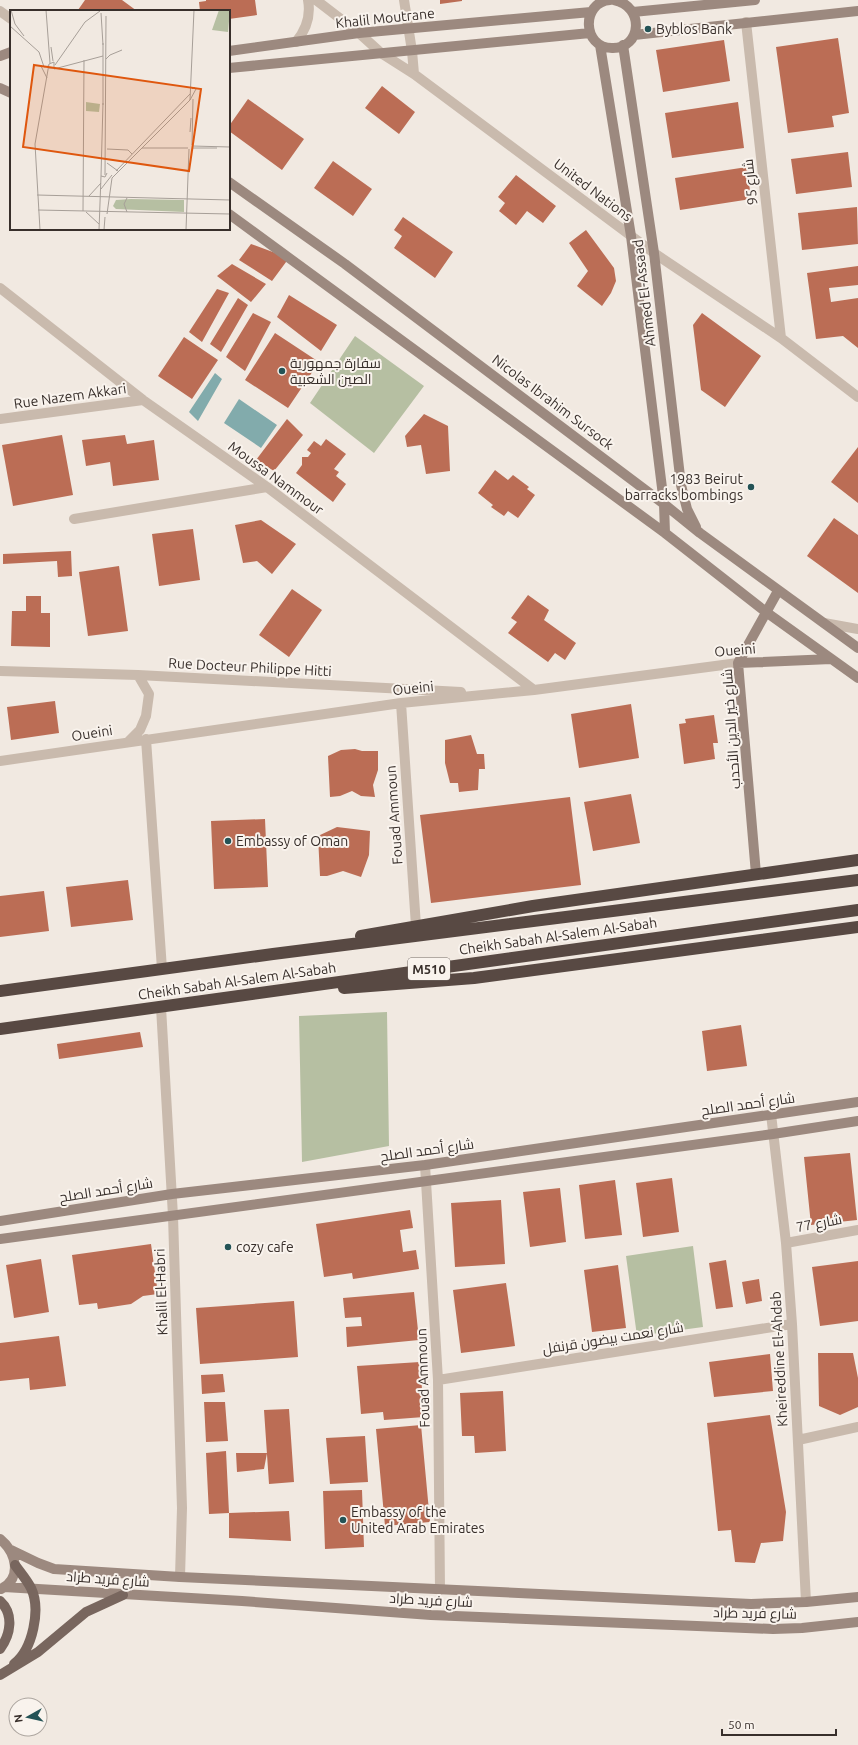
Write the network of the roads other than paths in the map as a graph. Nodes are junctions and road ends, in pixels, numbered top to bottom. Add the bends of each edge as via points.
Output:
1 (308, 0) edge
2 (316, 0) edge
3 (404, 0) edge
4 (616, 0) edge
5 (755, 0) edge
6 (593, 6) edge
7 (0, 11) edge
8 (858, 11) edge
9 (633, 12) junction
10 (10, 18) edge
11 (746, 22) junction
12 (408, 29) junction
13 (360, 33) junction
14 (590, 33) junction
15 (634, 35) junction
16 (296, 42) junction
17 (600, 45) junction
18 (623, 46) junction
19 (230, 51) edge
20 (412, 51) junction
21 (10, 52) edge
22 (381, 53) junction
23 (0, 56) edge
24 (230, 68) edge
25 (414, 74) junction
26 (0, 88) edge
27 (10, 93) edge
28 (10, 94) edge
29 (0, 96) edge
30 (230, 183) edge
31 (230, 215) edge
32 (631, 236) junction
33 (654, 253) junction
34 (0, 288) edge
35 (781, 338) junction
36 (858, 397) edge
37 (143, 400) junction
38 (0, 419) edge
39 (267, 487) junction
40 (664, 504) junction
41 (74, 519) dead end
42 (665, 533) junction
43 (700, 533) junction
44 (778, 590) junction
45 (766, 612) junction
46 (824, 623) junction
47 (858, 629) edge
48 (858, 648) edge
49 (831, 659) junction
50 (738, 663) junction
51 (0, 671) edge
52 (138, 675) junction
53 (858, 678) edge
54 (534, 690) junction
55 (498, 694) junction
56 (401, 703) junction
57 (146, 739) junction
58 (130, 741) junction
59 (0, 761) edge
60 (858, 860) edge
61 (756, 874) junction
62 (858, 880) edge
63 (858, 910) edge
64 (416, 926) junction
65 (858, 927) edge
66 (273, 954) junction
67 (162, 969) junction
68 (276, 990) junction
69 (0, 991) edge
70 (161, 1007) junction
71 (0, 1029) edge
72 (858, 1102) edge
73 (771, 1114) junction
74 (858, 1121) edge
75 (773, 1134) junction
76 (424, 1165) junction
77 (427, 1182) junction
78 (172, 1194) junction
79 (173, 1216) junction
80 (0, 1221) edge
81 (858, 1230) edge
82 (0, 1239) edge
83 (786, 1243) junction
84 (792, 1324) junction
85 (438, 1380) junction
86 (858, 1427) edge
87 (798, 1440) junction
88 (4, 1541) edge
89 (15, 1565) junction
90 (180, 1577) junction
91 (2, 1588) edge
92 (31, 1589) junction
93 (440, 1590) junction
94 (123, 1595) junction
95 (858, 1597) edge
96 (0, 1601) edge
97 (806, 1602) junction
98 (858, 1622) edge
99 (0, 1649) edge
100 (0, 1675) edge

1 - 16 street via 308,19
2 - 13 street, United Nations
3 - 12 street
4 - 6 street
4 - 9 street via 625,3
5 - 9 street
6 - 12 street, Khalil Moutrane
6 - 14 street via 588,20
7 - 10 street
8 - 11 street
9 - 15 street via 636,23
11 - 15 street
11 - 35 street, شارع 95
12 - 13 street, Khalil Moutrane
12 - 20 street
13 - 16 street, Khalil Moutrane
13 - 22 street, United Nations
14 - 17 street
14 - 20 street
15 - 18 street
16 - 19 street, Khalil Moutrane
17 - 18 street via 612,48
17 - 32 street, Ahmed El-Assaad
18 - 33 street, Ahmed El-Assaad
20 - 22 street
20 - 25 street
21 - 23 street
22 - 24 street
22 - 25 street, United Nations
25 - 32 street, United Nations
26 - 27 street
28 - 29 street
30 - 40 street, Nicolas Ibrahim Sursock via 345,264
31 - 42 street
32 - 33 street, United Nations
32 - 40 street, Ahmed El-Assaad
33 - 35 street, United Nations
33 - 43 street, Ahmed El-Assaad via 681,485 687,509
34 - 37 street, Moussa Nammour
35 - 36 street, United Nations
37 - 38 street, Rue Nazem Akkari
37 - 39 street, Moussa Nammour
39 - 41 street
39 - 54 street, Moussa Nammour
40 - 42 street, Ahmed El-Assaad
40 - 43 street, Nicolas Ibrahim Sursock
42 - 45 street
43 - 44 street, Nicolas Ibrahim Sursock
44 - 45 street, شارع خير الدين الأحدب
44 - 46 street, Nicolas Ibrahim Sursock
45 - 49 street
45 - 50 street, شارع خير الدين الأحدب
46 - 47 street
46 - 48 street, Nicolas Ibrahim Sursock
49 - 50 street, Oueini
49 - 53 street
50 - 54 street, Oueini
50 - 61 street, شارع خير الدين الأحدب
51 - 52 street, Rue Docteur Philippe Hitti
52 - 55 street, Rue Docteur Philippe Hitti
52 - 58 street via 149,694 146,716 140,730
54 - 55 street, Oueini
55 - 56 street, Oueini
56 - 57 street, Oueini
56 - 64 street, Fouad Ammoun
57 - 58 street, Oueini
57 - 67 street
58 - 59 street, Oueini
60 - 61 highway
61 - 64 highway
62 - 66 highway, Cheikh Sabah Al-Salem Al-Sabah / M510
63 - 68 highway, Cheikh Sabah Al-Salem Al-Sabah / M510
64 - 66 highway
65 - 68 highway via 474,978 392,985
66 - 67 highway, Cheikh Sabah Al-Salem Al-Sabah / M510
67 - 69 highway, Cheikh Sabah Al-Salem Al-Sabah / M510
68 - 70 highway, Cheikh Sabah Al-Salem Al-Sabah / M510
70 - 71 highway, Cheikh Sabah Al-Salem Al-Sabah / M510
70 - 78 street, Khalil El-Habri
72 - 73 street, شارع أحمد الصلح
73 - 75 street, Kheireddine El-Ahdab
73 - 76 street, شارع أحمد الصلح
74 - 75 street
75 - 77 street
75 - 83 street, Kheireddine El-Ahdab
76 - 77 street, Fouad Ammoun
76 - 78 street, شارع أحمد الصلح
77 - 79 street
77 - 85 street, Fouad Ammoun
78 - 79 street, Khalil El-Habri
78 - 80 street, شارع أحمد الصلح
79 - 82 street
79 - 90 street, Khalil El-Habri via 182,1508
81 - 83 street, شارع 77
83 - 84 street, Kheireddine El-Ahdab
84 - 85 street, شارع نعمت بيضون قرنفل
84 - 87 street, Kheireddine El-Ahdab
85 - 93 street, Fouad Ammoun
86 - 87 street
87 - 97 street, Kheireddine El-Ahdab
88 - 89 street
88 - 90 street, شارع فريد طراد via 38,1563 54,1569
89 - 91 street via 11,1579
89 - 92 main road
90 - 93 street, شارع فريد طراد
91 - 92 street, شارع فريد طراد
92 - 94 street, شارع فريد طراد
92 - 100 main road via 36,1619 30,1637 17,1661
93 - 97 street, شارع فريد طراد via 751,1604
94 - 98 street, شارع فريد طراد via 431,1615 747,1628 802,1628
94 - 100 main road via 86,1612 38,1652
95 - 97 street, شارع فريد طراد
96 - 99 main road via 6,1607 10,1626

